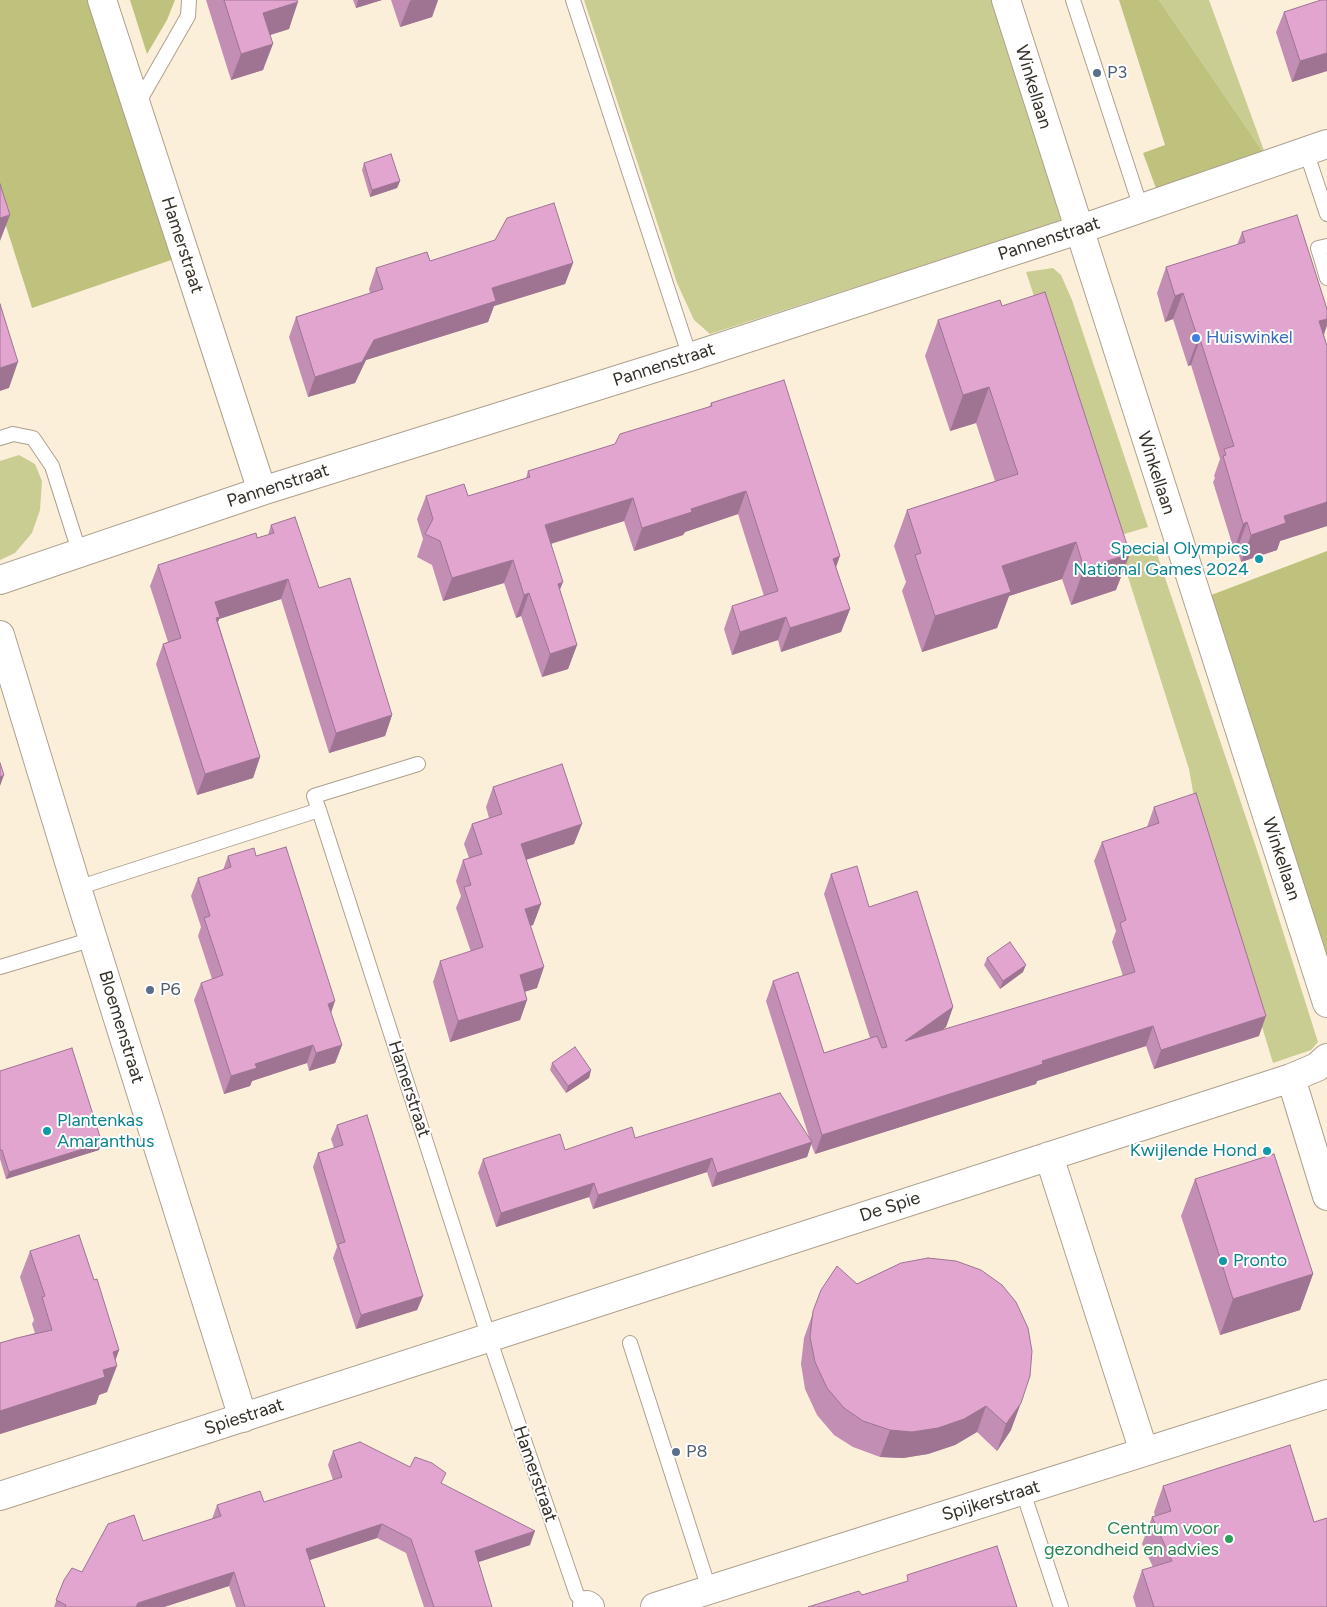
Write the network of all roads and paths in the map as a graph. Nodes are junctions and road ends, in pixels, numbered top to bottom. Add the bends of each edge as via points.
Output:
1 (102, 0) edge
2 (189, 0) edge
3 (573, 0) edge
4 (1006, 0) edge
5 (1073, 0) edge
6 (137, 106) junction
7 (1317, 147) edge
8 (1141, 208) junction
9 (1327, 214) edge
10 (1078, 230) junction
11 (1327, 246) edge
12 (1327, 278) edge
13 (690, 357) junction
14 (0, 438) edge
15 (262, 491) junction
16 (80, 554) junction
17 (0, 580) edge
18 (0, 635) edge
19 (418, 764) dead end
20 (319, 810) junction
21 (77, 888) junction
22 (93, 939) junction
23 (1321, 966) edge
24 (0, 967) edge
25 (1327, 1003) edge
26 (1327, 1058) edge
27 (1291, 1078) junction
28 (1049, 1156) junction
29 (1327, 1196) edge
30 (489, 1338) junction
31 (630, 1343) dead end
32 (1327, 1394) edge
33 (243, 1418) junction
34 (1144, 1452) junction
35 (1022, 1492) junction
36 (0, 1496) edge
37 (709, 1589) junction
38 (588, 1606) edge
39 (655, 1607) edge
40 (1060, 1607) edge

1 - 6 street, Hamerstraat
2 - 6 lane via 188,16
3 - 13 lane
4 - 10 street, Winkellaan
5 - 8 lane
6 - 15 street, Hamerstraat
7 - 8 street, Pannenstraat
7 - 9 lane
8 - 10 street, Pannenstraat
10 - 13 street, Pannenstraat
10 - 23 street, Winkellaan
11 - 12 lane via 1318,248
13 - 15 street, Pannenstraat
14 - 16 lane via 13,434 33,438 38,445 52,466
15 - 16 street, Pannenstraat
16 - 17 street, Pannenstraat
18 - 21 street, Bloemenstraat
19 - 20 lane via 314,796
20 - 21 lane
20 - 30 lane, Hamerstraat
21 - 22 street, Bloemenstraat
22 - 24 lane
22 - 33 street, Bloemenstraat
23 - 25 street, Winkellaan
26 - 27 street via 1317,1067
27 - 28 street, De Spie
27 - 29 street
28 - 30 street, De Spie
28 - 34 street
30 - 33 street, Spiestraat
30 - 38 lane, Hamerstraat via 577,1595
31 - 37 lane
32 - 34 street, Spijkerstraat
33 - 36 street, Spiestraat
34 - 35 street, Spijkerstraat
35 - 37 street, Spijkerstraat
35 - 40 lane
37 - 39 street, Spijkerstraat

